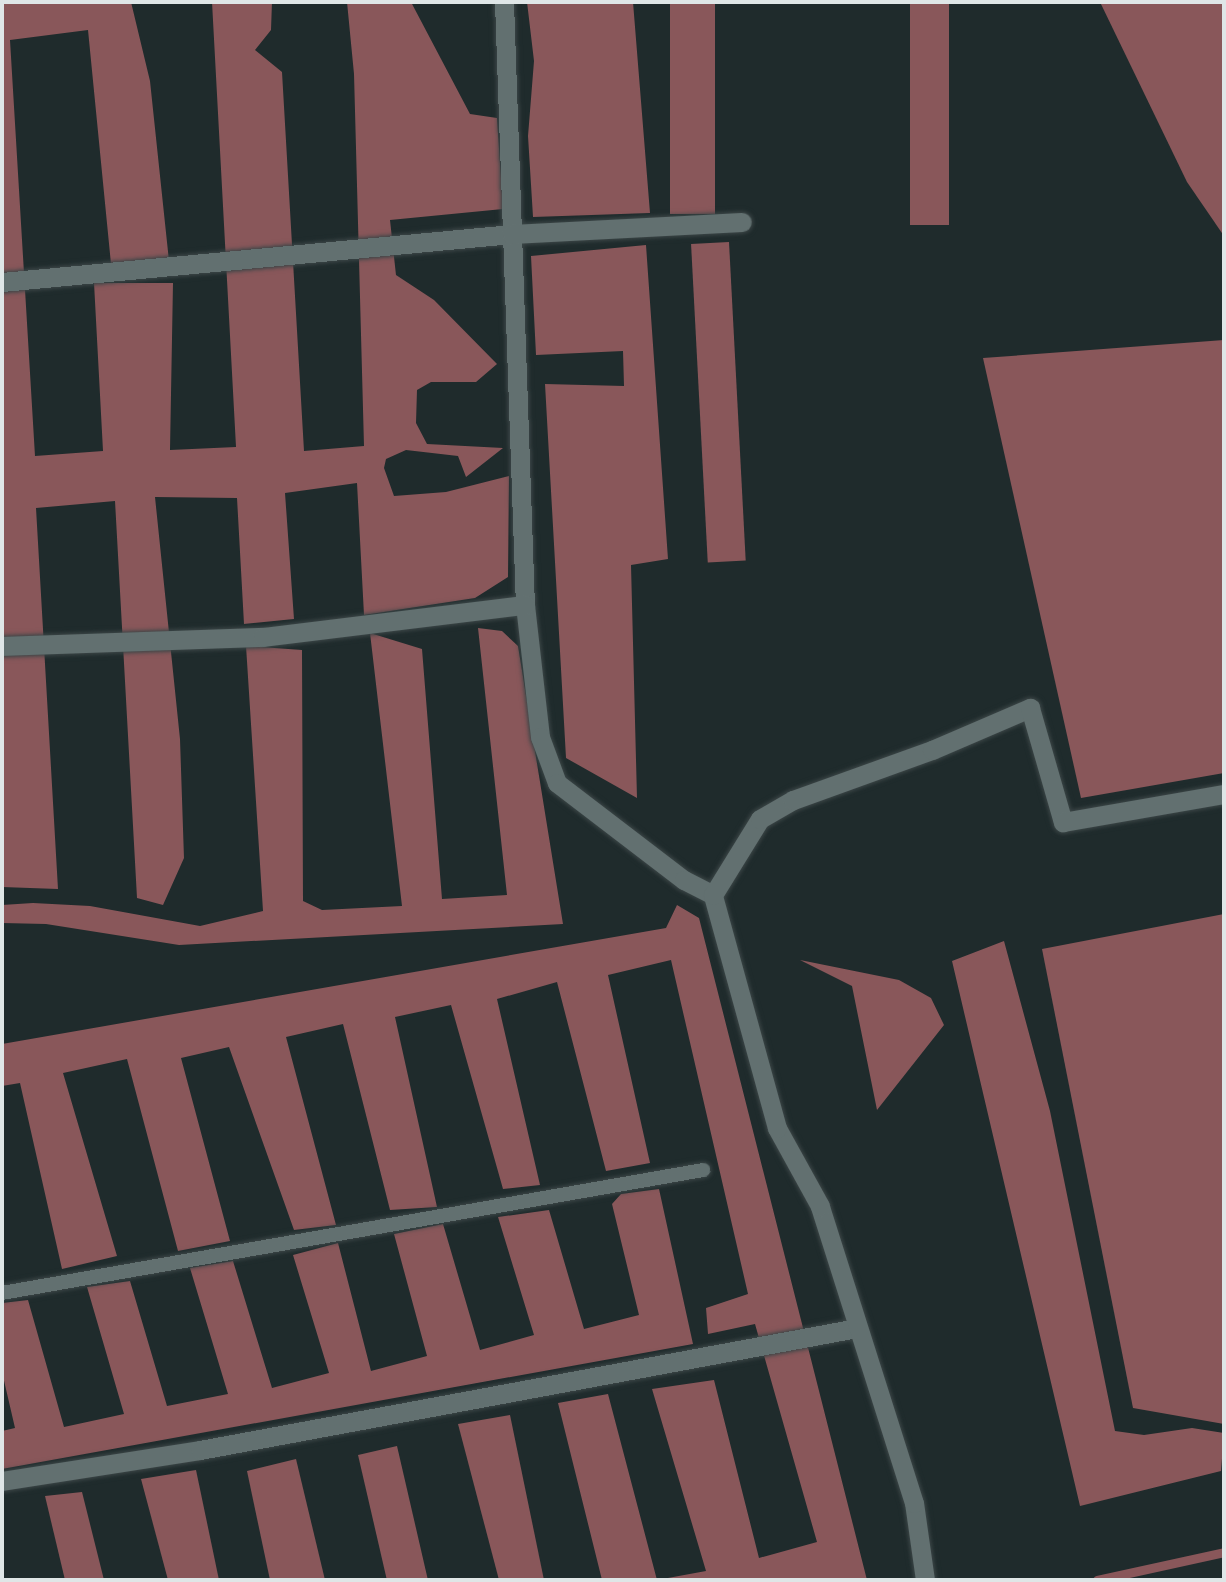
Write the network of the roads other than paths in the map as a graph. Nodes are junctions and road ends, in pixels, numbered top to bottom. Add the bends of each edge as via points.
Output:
1 (504, 2) edge
2 (743, 222) dead end
3 (512, 234) junction
4 (2, 282) edge
5 (525, 606) junction
6 (2, 646) edge
7 (1224, 794) edge
8 (713, 895) junction
9 (703, 1170) dead end
10 (2, 1293) edge
11 (857, 1328) junction
12 (2, 1481) edge
13 (925, 1580) edge

1 - 3 street
2 - 3 street
3 - 4 street
3 - 5 street
5 - 6 street via 263,636
5 - 8 street via 540,737 557,783 684,880
7 - 8 street via 1063,822 1030,708 932,750 793,800 760,819
8 - 11 street via 778,1128 820,1206
9 - 10 lane
11 - 12 street via 200,1450
11 - 13 street via 914,1503

